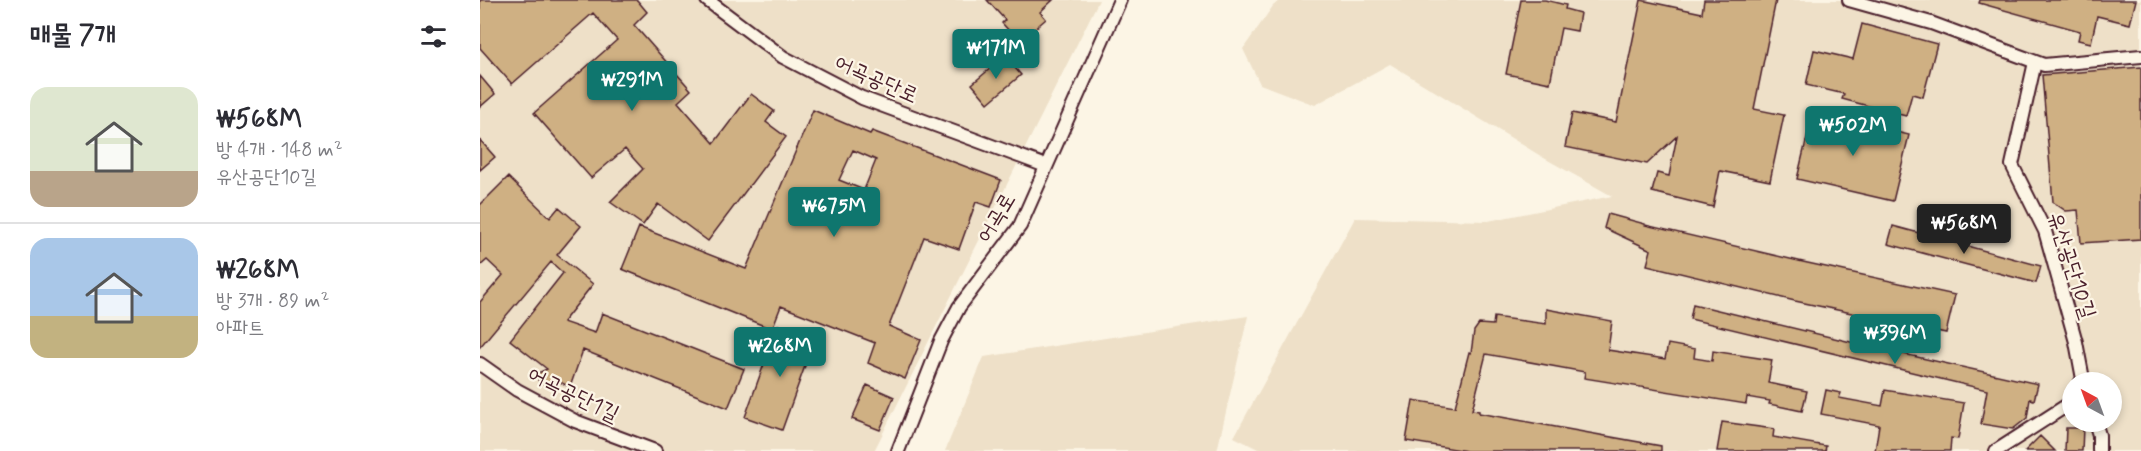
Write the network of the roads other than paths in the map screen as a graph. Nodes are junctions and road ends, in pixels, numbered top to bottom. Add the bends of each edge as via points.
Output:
1 (706, 0) edge
2 (1120, 0) edge
3 (1849, 0) edge
4 (2141, 56) edge
5 (2035, 62) junction
6 (1046, 166) junction
7 (480, 364) edge
8 (2081, 372) edge
9 (2062, 409) edge
10 (2098, 432) edge
11 (655, 451) edge
12 (898, 451) edge
13 (1996, 451) edge
14 (2099, 451) edge

1 - 6 street, 어곡공단로 via 783,57 862,98
2 - 6 street, 어곡로
3 - 5 street via 1931,23
4 - 5 street via 2044,65
5 - 8 street, 유산공단10길 via 2012,165 2045,231
6 - 12 street, 어곡로 via 1020,226 959,307 941,341
7 - 11 street, 어곡공단1길 via 517,390 574,421
9 - 13 street
10 - 14 street

